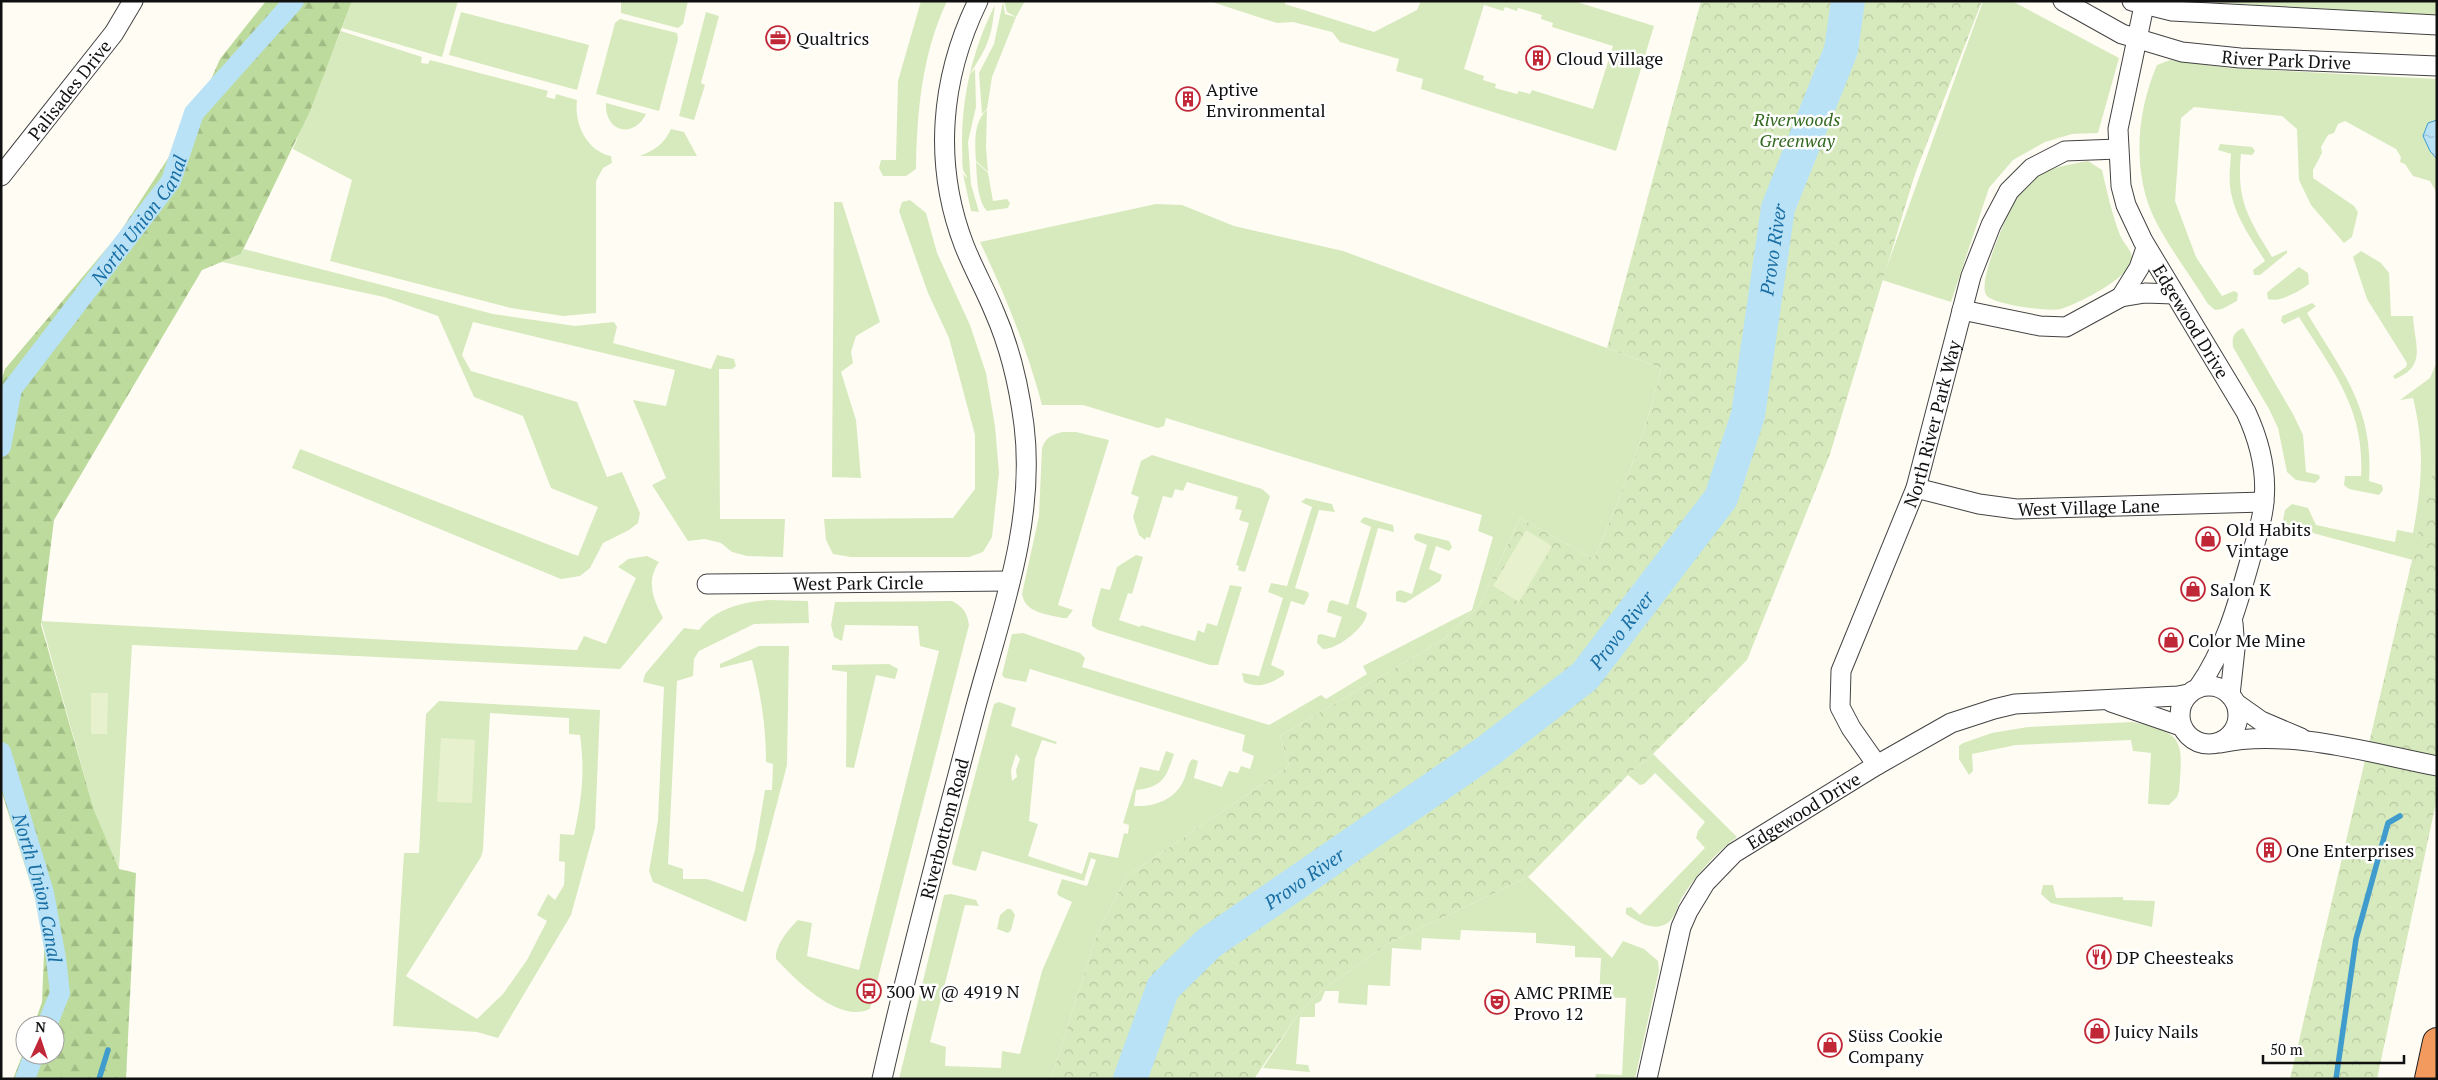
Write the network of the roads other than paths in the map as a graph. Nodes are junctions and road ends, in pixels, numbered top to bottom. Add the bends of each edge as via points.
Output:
1 (133, 1) edge
2 (978, 1) edge
3 (2063, 1) edge
4 (2140, 7) edge
5 (2437, 25) edge
6 (2138, 40) junction
7 (2437, 66) edge
8 (2118, 149) junction
9 (1, 176) edge
10 (2146, 248) junction
11 (2174, 294) junction
12 (2120, 296) junction
13 (1962, 310) junction
14 (1916, 488) junction
15 (2264, 502) junction
16 (1010, 581) junction
17 (707, 584) dead end
18 (2233, 622) junction
19 (2193, 691) junction
20 (2234, 700) junction
21 (2105, 701) junction
22 (2182, 726) junction
23 (2305, 740) junction
24 (2220, 742) junction
25 (1877, 765) junction
26 (2437, 766) edge
27 (2437, 1042) edge
28 (882, 1079) edge
29 (1647, 1079) edge
30 (2429, 1079) edge

1 - 9 street, Palisades Drive via 114,33
2 - 16 street, Riverbottom Road via 960,44 950,81 944,149 953,210 964,244 1004,336 1024,425 1025,504
3 - 6 street, River Park Drive
4 - 5 street
4 - 6 street, Edgewood Drive
6 - 7 street, River Park Drive via 2182,52 2240,58
6 - 8 street, Edgewood Drive via 2122,109
8 - 10 street, Edgewood Drive via 2126,204
8 - 13 street, North River Park Way via 2065,151 2032,168 2009,191 1984,242
10 - 11 street, Edgewood Drive
10 - 12 street via 2139,268
11 - 12 street
11 - 15 street, Edgewood Drive via 2253,427 2261,458
12 - 13 street via 2066,327 2040,326
13 - 14 street, North River Park Way
14 - 15 street, West Village Lane via 1979,504 2016,509
14 - 25 street, North River Park Way via 1841,671 1840,707
15 - 18 street, Edgewood Drive
16 - 17 street, West Park Circle
16 - 28 street, Riverbottom Road
18 - 19 street, Edgewood Drive
18 - 20 street, Edgewood Drive
19 - 20 street via 2210,686 2221,688
19 - 21 street, Edgewood Drive
19 - 22 street via 2182,703 2179,714
20 - 23 street via 2255,718
20 - 24 street via 2239,716 2236,727
21 - 22 street, Edgewood Drive
21 - 25 street, Edgewood Drive via 2035,703 1994,709 1951,723
22 - 24 street via 2197,742
23 - 24 street
23 - 26 street
25 - 29 street, Edgewood Drive via 1734,853 1705,883 1681,928
27 - 30 highway

